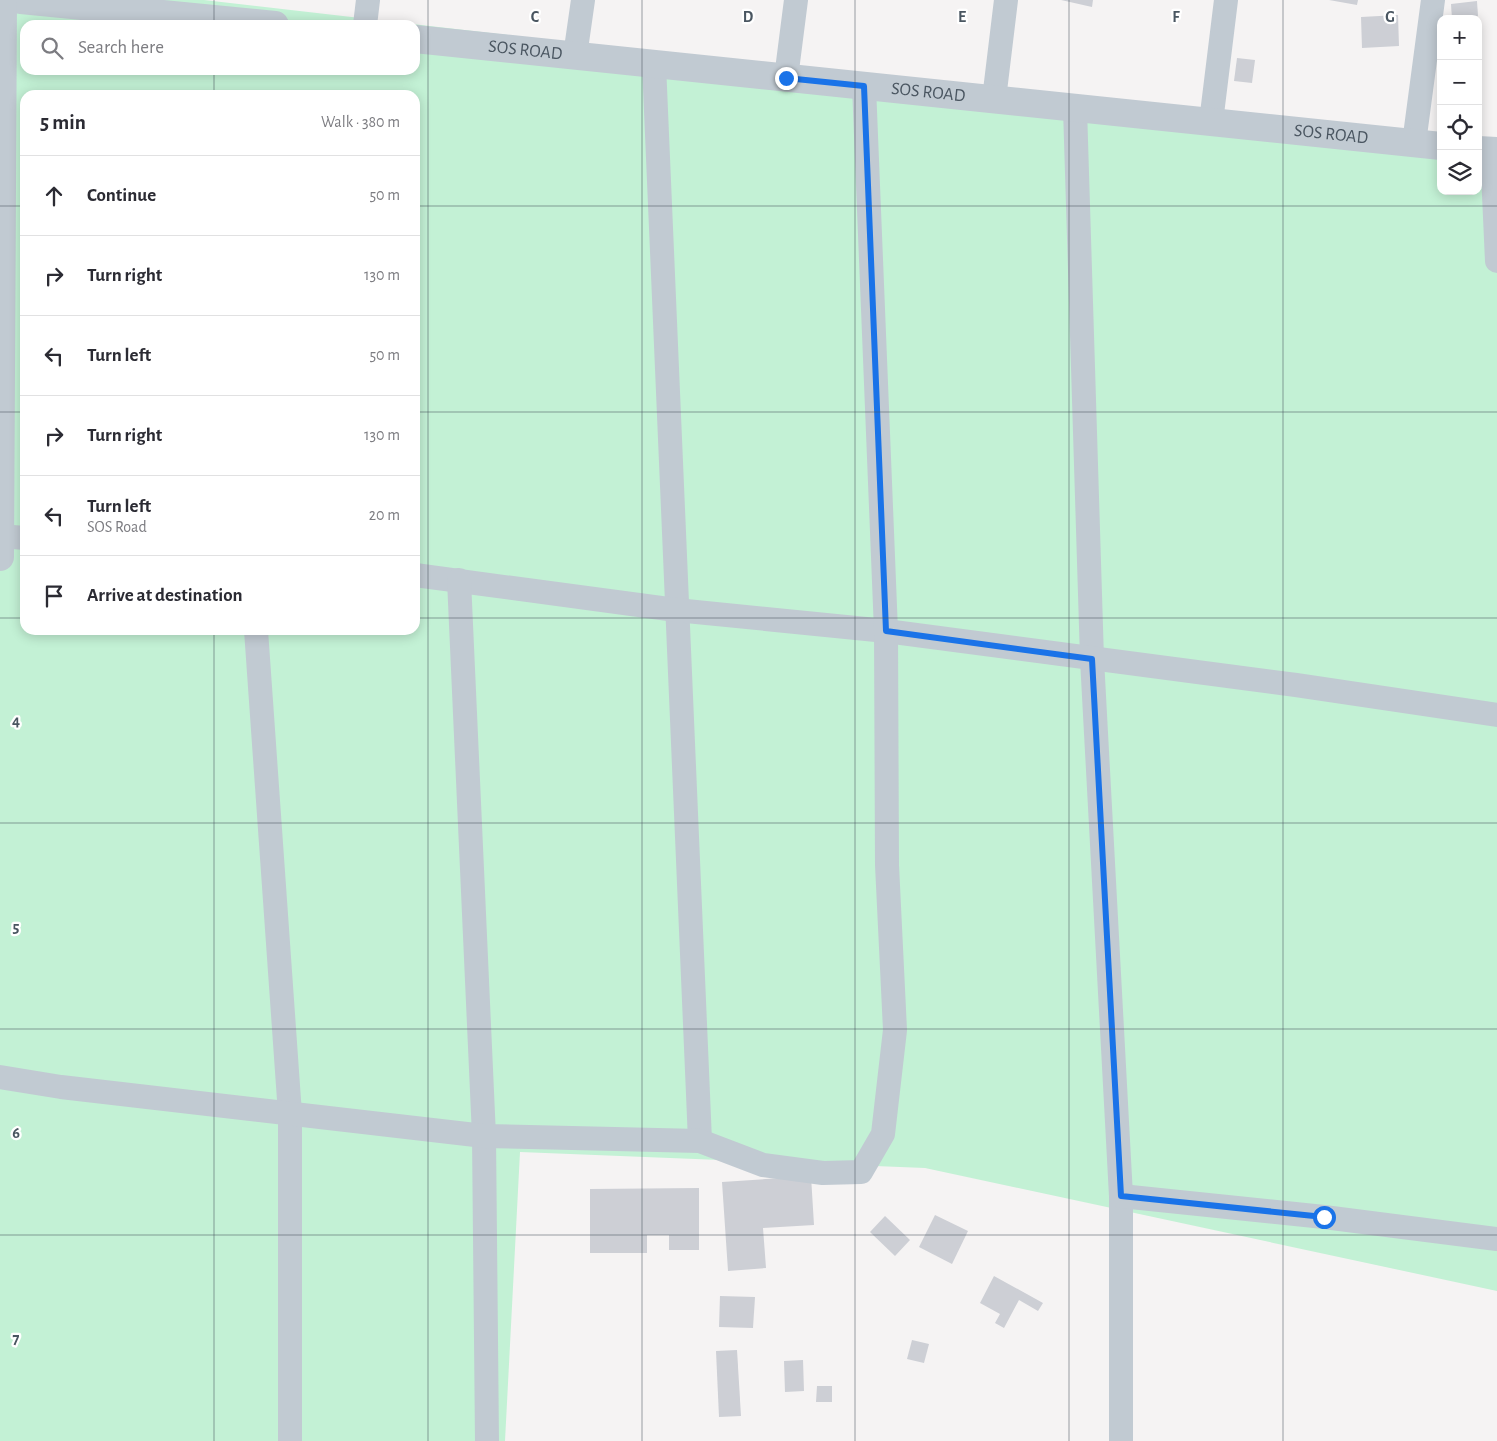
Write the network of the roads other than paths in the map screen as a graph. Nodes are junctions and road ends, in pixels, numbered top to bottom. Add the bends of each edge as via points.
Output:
1 (3, 0) edge
2 (21, 0) edge
3 (368, 0) edge
4 (583, 0) edge
5 (796, 0) edge
6 (1006, 0) edge
7 (1226, 0) edge
8 (1433, 0) edge
9 (224, 20) edge
10 (366, 20) edge
11 (420, 40) edge
12 (576, 56) junction
13 (654, 64) junction
14 (786, 78) junction
15 (864, 86) junction
16 (994, 99) junction
17 (1075, 108) junction
18 (1211, 122) junction
19 (1414, 143) junction
20 (1437, 146) edge
21 (1489, 151) edge
22 (1497, 261) edge
23 (6, 542) edge
24 (420, 575) edge
25 (459, 580) junction
26 (676, 610) junction
27 (886, 631) junction
28 (256, 635) edge
29 (1092, 659) junction
30 (1497, 715) edge
31 (0, 1077) edge
32 (290, 1114) junction
33 (484, 1136) junction
34 (700, 1141) junction
35 (1121, 1196) junction
36 (1497, 1239) edge
37 (290, 1441) edge
38 (487, 1441) edge
39 (1121, 1441) edge

1 - 23 street
2 - 9 street
3 - 10 street
4 - 12 street
5 - 14 street
6 - 16 street
7 - 18 street
8 - 19 street
11 - 12 street, SOS ROAD
12 - 13 street, SOS ROAD
13 - 14 street, SOS ROAD
13 - 26 street
14 - 15 street, SOS ROAD
15 - 16 street, SOS ROAD
15 - 27 street
16 - 17 street, SOS ROAD
17 - 18 street, SOS ROAD
17 - 29 street
18 - 19 street, SOS ROAD
19 - 20 street, SOS ROAD
21 - 22 street
24 - 25 street
25 - 26 street
25 - 33 street
26 - 27 street
26 - 34 street
27 - 29 street
27 - 34 street via 887,865 895,1030 883,1134 861,1172 822,1173 763,1166
28 - 32 street
29 - 30 street
29 - 35 street
31 - 32 street
32 - 33 street
32 - 37 street
33 - 34 street
33 - 38 street
35 - 36 street
35 - 39 street

